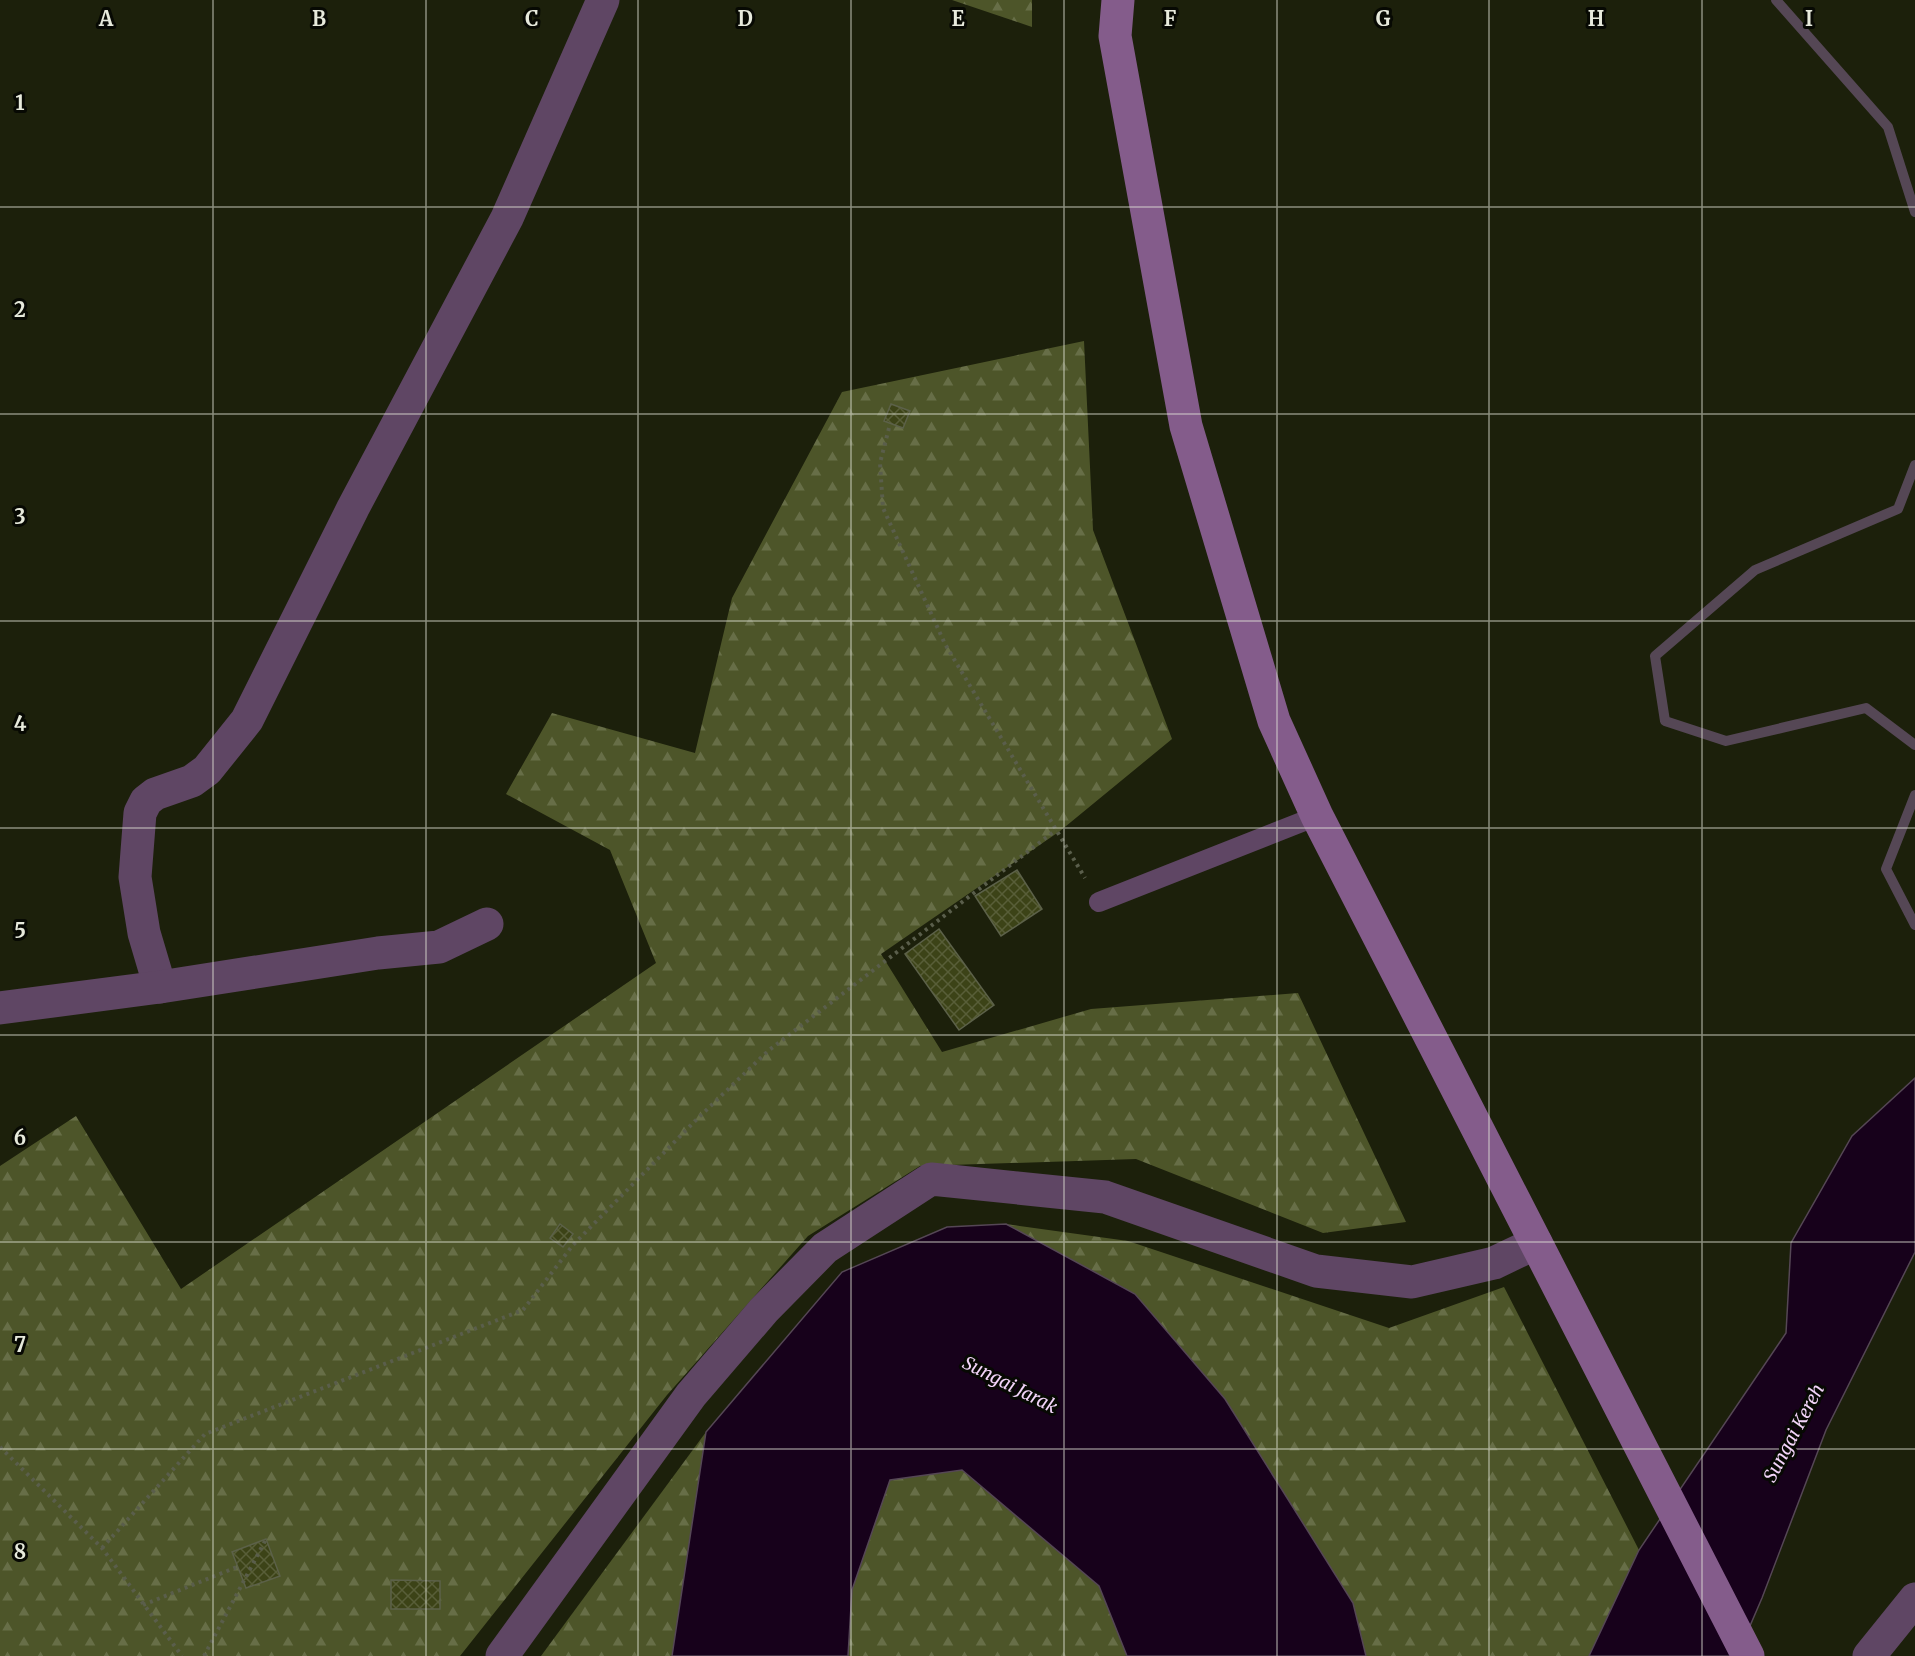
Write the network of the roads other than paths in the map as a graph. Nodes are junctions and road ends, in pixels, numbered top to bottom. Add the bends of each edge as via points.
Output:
1 (603, 0) edge
2 (1118, 0) edge
3 (1317, 816) junction
4 (1099, 902) road end
5 (487, 924) dead end
6 (160, 987) junction
7 (0, 1008) edge
8 (1536, 1243) junction
9 (1915, 1599) edge
10 (501, 1656) edge
11 (1748, 1656) edge
12 (1869, 1656) edge

1 - 6 street via 507,218 353,508 247,720 207,770 192,781 155,794 140,813 135,877 144,933
2 - 3 street via 1115,36 1186,426 1274,721
3 - 4 lane
3 - 8 street
5 - 6 street via 440,947
6 - 7 street
8 - 10 street via 1494,1263 1413,1282 1316,1271 1105,1197 932,1179 825,1248 764,1310 692,1395
8 - 11 street
9 - 12 street

